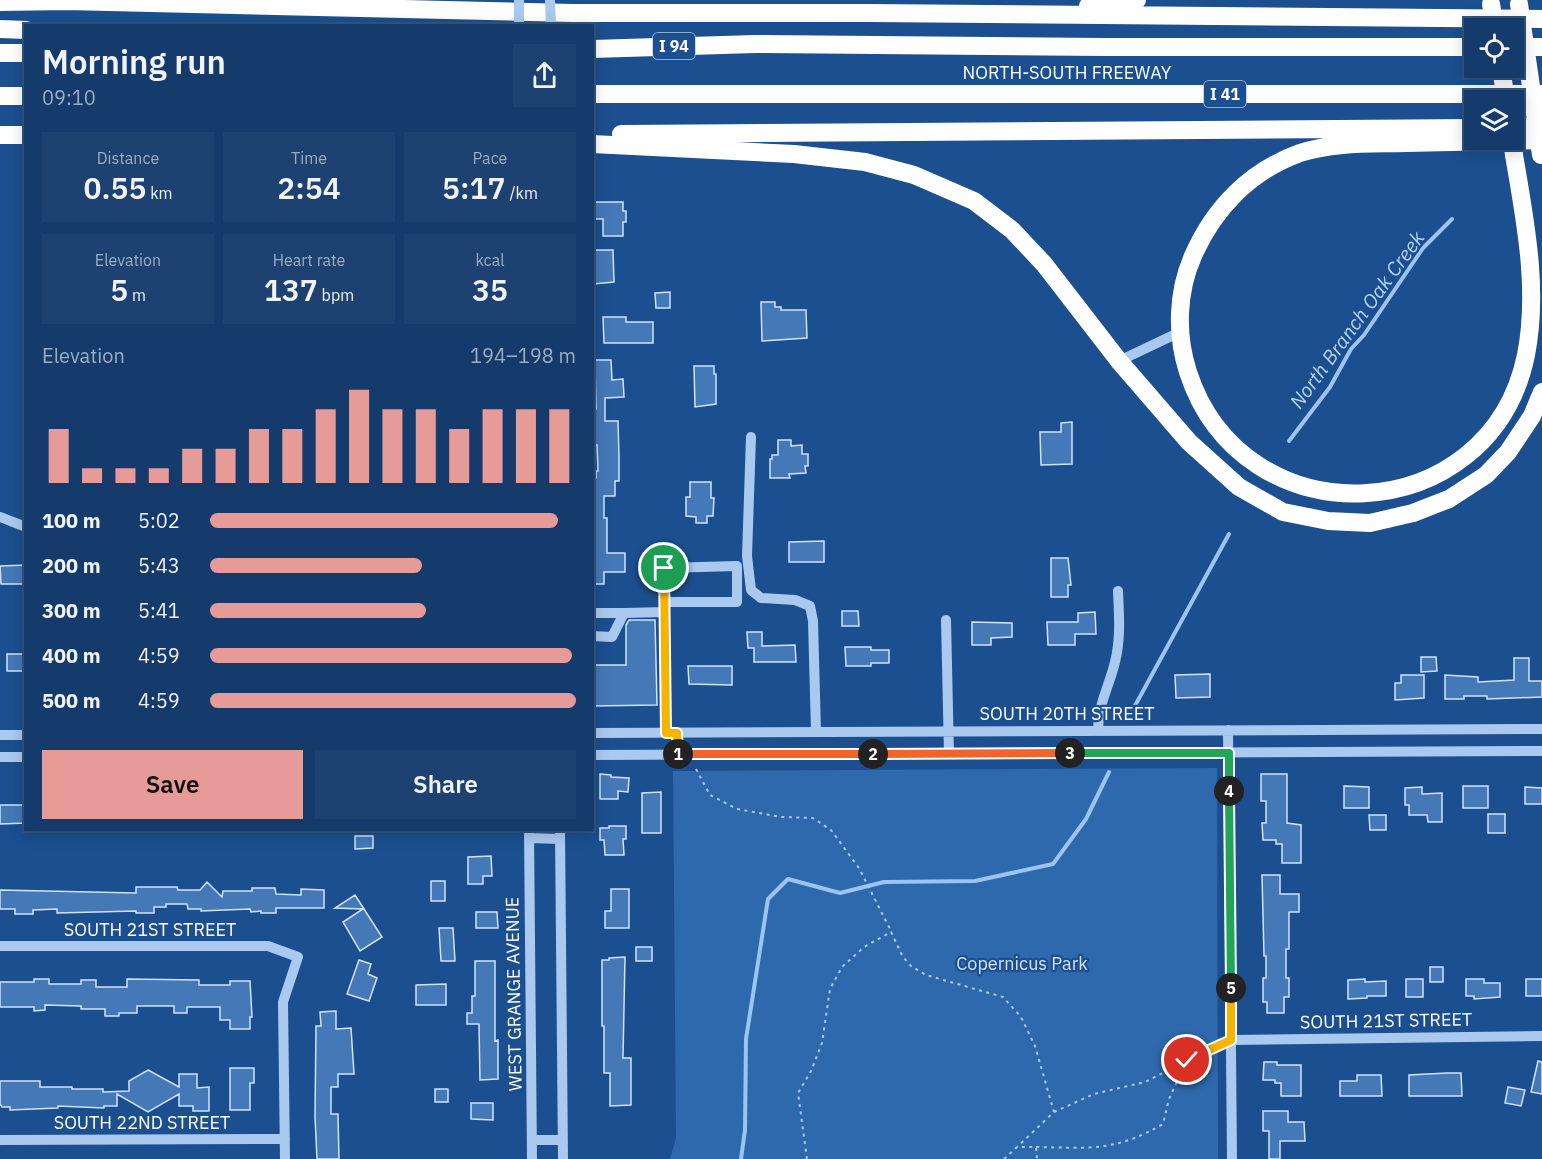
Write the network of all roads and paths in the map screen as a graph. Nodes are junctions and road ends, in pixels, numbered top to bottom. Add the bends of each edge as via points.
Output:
1 (519, 0) edge
2 (550, 0) edge
3 (1137, 0) edge
4 (0, 2) edge
5 (1491, 2) edge
6 (1518, 2) edge
7 (870, 13) junction
8 (1493, 18) edge
9 (1542, 19) edge
10 (519, 24) edge
11 (551, 24) edge
12 (0, 29) edge
13 (24, 30) edge
14 (594, 40) edge
15 (755, 44) junction
16 (1464, 47) edge
17 (1524, 47) edge
18 (1542, 47) edge
19 (594, 49) edge
20 (0, 53) edge
21 (24, 53) edge
22 (594, 94) edge
23 (1542, 94) edge
24 (0, 96) edge
25 (24, 96) edge
26 (1524, 127) edge
27 (1542, 127) edge
28 (1464, 128) edge
29 (0, 135) edge
30 (24, 135) edge
31 (594, 135) edge
32 (594, 144) edge
33 (1513, 150) edge
34 (1542, 152) edge
35 (1180, 332) junction
36 (1119, 361) junction
37 (1542, 392) edge
38 (751, 437) dead end
39 (0, 517) edge
40 (24, 526) edge
41 (1118, 591) dead end
42 (664, 607) junction
43 (594, 613) edge
44 (624, 613) junction
45 (946, 620) dead end
46 (594, 636) edge
47 (1542, 729) edge
48 (1228, 730) junction
49 (948, 731) junction
50 (1098, 731) junction
51 (816, 732) junction
52 (594, 733) edge
53 (672, 733) junction
54 (0, 735) edge
55 (24, 735) edge
56 (1542, 751) edge
57 (1229, 753) junction
58 (948, 754) junction
59 (594, 755) edge
60 (678, 755) junction
61 (24, 757) edge
62 (0, 758) edge
63 (696, 769) dead end
64 (529, 834) edge
65 (560, 834) edge
66 (891, 932) junction
67 (0, 946) edge
68 (1542, 1036) edge
69 (1231, 1040) junction
70 (1187, 1060) junction
71 (1054, 1112) junction
72 (285, 1139) junction
73 (0, 1140) edge
74 (532, 1140) junction
75 (563, 1140) junction
76 (1017, 1147) junction
77 (1036, 1147) junction
78 (285, 1159) edge
79 (532, 1159) edge
80 (563, 1159) edge
81 (807, 1159) edge
82 (1004, 1159) edge
83 (1037, 1159) edge
84 (1232, 1159) edge

1 - 10 street, bridge
2 - 11 street, bridge
3 - 7 highway via 1084,6
4 - 7 highway via 572,14
5 - 8 highway, bridge
6 - 34 highway, bridge
7 - 9 highway
12 - 13 highway
14 - 15 highway
15 - 16 highway, NORTH-SOUTH FREEWAY
15 - 19 highway, NORTH-SOUTH FREEWAY / I 94
17 - 18 highway
20 - 21 highway
22 - 23 highway, NORTH-SOUTH FREEWAY / I 41
24 - 25 highway
26 - 27 highway
28 - 31 highway
29 - 30 highway
32 - 36 highway via 794,154 865,162 914,175 974,201 1012,230 1044,264
33 - 35 highway via 1532,292 1526,356 1518,384 1492,429 1455,464 1434,476 1390,491 1345,495 1306,488 1271,474 1227,439 1206,412 1183,356
34 - 35 highway via 1359,144 1326,147 1280,161 1256,175 1214,217 1191,260 1181,305
35 - 36 street
36 - 37 highway via 1189,442 1239,487 1283,512 1328,521 1370,523 1449,499 1486,475 1508,452 1532,416
38 - 51 street via 747,556 751,590 761,598 795,600 810,606
39 - 40 street
41 - 50 street via 1118,648 1100,706
42 - 42 street via 664,568 737,566 737,602
42 - 44 street
42 - 53 street
43 - 44 street
44 - 46 street via 612,637
45 - 49 street
47 - 48 street, SOUTH 20TH STREET
48 - 50 street, SOUTH 20TH STREET
48 - 57 street
49 - 50 street, SOUTH 20TH STREET
49 - 51 street, SOUTH 20TH STREET
49 - 58 street
51 - 53 street, SOUTH 20TH STREET
52 - 53 street, SOUTH 20TH STREET
53 - 60 street
54 - 55 street
56 - 57 street
57 - 58 street
57 - 69 street
58 - 60 street
59 - 60 street
61 - 62 street
63 - 66 path via 710,795 737,809 813,818 831,830 862,875
64 - 65 street
64 - 74 street, WEST GRANGE AVENUE
65 - 75 street
66 - 71 path via 903,957 926,975 1004,997 1021,1017 1035,1046
66 - 81 path via 864,946 842,967 830,989 822,1042 812,1071 798,1093
67 - 72 street, SOUTH 21ST STREET via 268,946 298,957 283,1002
68 - 69 street, SOUTH 21ST STREET
69 - 70 path
69 - 84 street
70 - 71 path via 1145,1082 1094,1094
70 - 77 path via 1169,1099 1163,1124 1141,1137 1107,1146
71 - 76 path
72 - 73 street, SOUTH 22ND STREET
72 - 78 street
74 - 75 street
74 - 79 street, WEST GRANGE AVENUE
75 - 80 street
76 - 77 path
76 - 82 path
77 - 83 path

